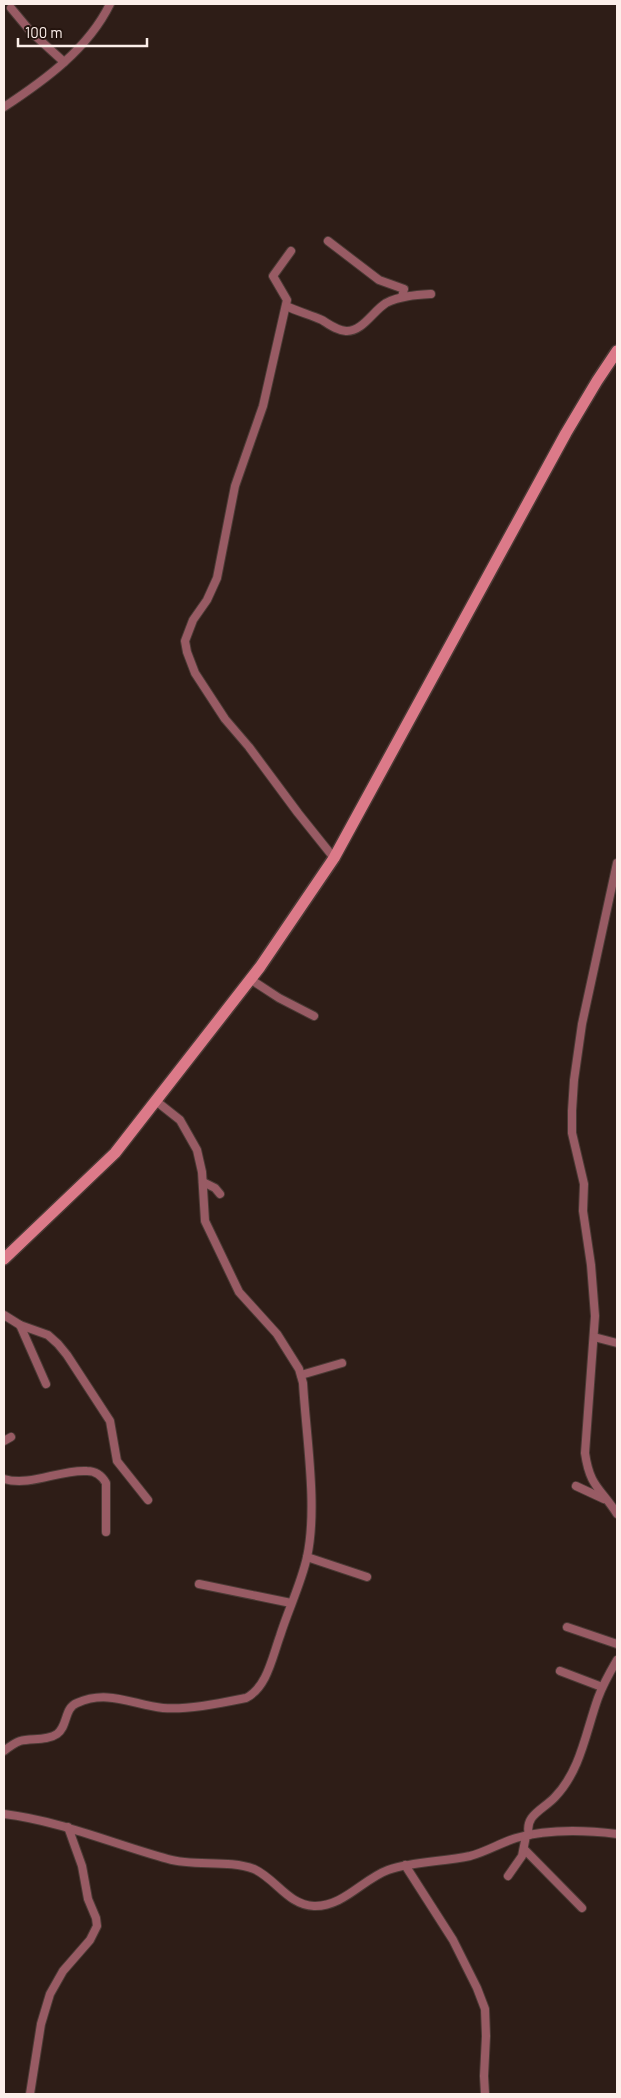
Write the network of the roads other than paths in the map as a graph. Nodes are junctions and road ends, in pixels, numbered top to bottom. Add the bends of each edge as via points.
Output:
1 (110, 4) edge
2 (10, 8) dead end
3 (64, 62) junction
4 (4, 107) edge
5 (328, 241) dead end
6 (291, 252) dead end
7 (431, 294) dead end
8 (402, 297) junction
9 (286, 306) junction
10 (617, 351) edge
11 (334, 858) junction
12 (617, 863) edge
13 (250, 979) junction
14 (314, 1016) dead end
15 (156, 1101) junction
16 (202, 1182) junction
17 (220, 1194) dead end
18 (4, 1259) edge
19 (4, 1315) edge
20 (20, 1325) junction
21 (594, 1337) junction
22 (617, 1343) edge
23 (342, 1363) dead end
24 (301, 1375) junction
25 (46, 1384) dead end
26 (11, 1437) dead end
27 (4, 1441) edge
28 (4, 1479) edge
29 (576, 1486) dead end
30 (148, 1500) dead end
31 (607, 1500) junction
32 (617, 1514) edge
33 (106, 1532) dead end
34 (307, 1557) junction
35 (367, 1577) dead end
36 (199, 1584) dead end
37 (291, 1603) junction
38 (567, 1627) dead end
39 (617, 1644) edge
40 (617, 1660) edge
41 (560, 1671) dead end
42 (602, 1687) junction
43 (4, 1751) edge
44 (4, 1814) edge
45 (68, 1827) junction
46 (617, 1834) edge
47 (528, 1835) junction
48 (524, 1849) junction
49 (405, 1865) junction
50 (508, 1876) dead end
51 (582, 1908) dead end
52 (30, 2094) edge
53 (486, 2094) edge

1 - 3 street via 90,35
2 - 3 street
3 - 4 street
5 - 8 street via 379,280 404,289
6 - 9 street via 274,276 287,300
7 - 8 street
8 - 9 street via 378,308 360,326 348,331
9 - 11 street via 262,406 235,486 216,578 185,641 195,673 216,707
10 - 11 street via 566,433
11 - 13 street
12 - 21 street via 582,1024 572,1111 572,1133 584,1184 583,1211 593,1289
13 - 14 street
13 - 15 street
15 - 16 street via 180,1120 188,1132 197,1150
15 - 18 street via 115,1153
16 - 17 street
16 - 24 street via 205,1221 239,1292 277,1334
19 - 20 street
20 - 25 street
20 - 30 street via 48,1335 67,1355 110,1421 117,1461
21 - 22 street
21 - 31 street via 585,1453 594,1484
23 - 24 street
24 - 34 street via 311,1528
26 - 27 street
28 - 33 street via 16,1481 87,1471 102,1476 106,1483
29 - 31 street
31 - 32 street
34 - 35 street
34 - 37 street
36 - 37 street
37 - 43 street via 270,1666 260,1686 246,1698 182,1708 161,1708 116,1698 90,1699 75,1704 58,1734 19,1742
38 - 39 street
40 - 42 street
41 - 42 street
42 - 47 street via 573,1772 556,1796 529,1820
44 - 45 street
45 - 49 street via 169,1860 253,1869 290,1897 313,1906 333,1903 387,1870
45 - 52 street via 97,1926 50,1994 41,2024
46 - 47 street via 576,1831
47 - 48 street
47 - 49 street via 472,1855
48 - 50 street
48 - 51 street
49 - 53 street via 453,1940 485,2009

